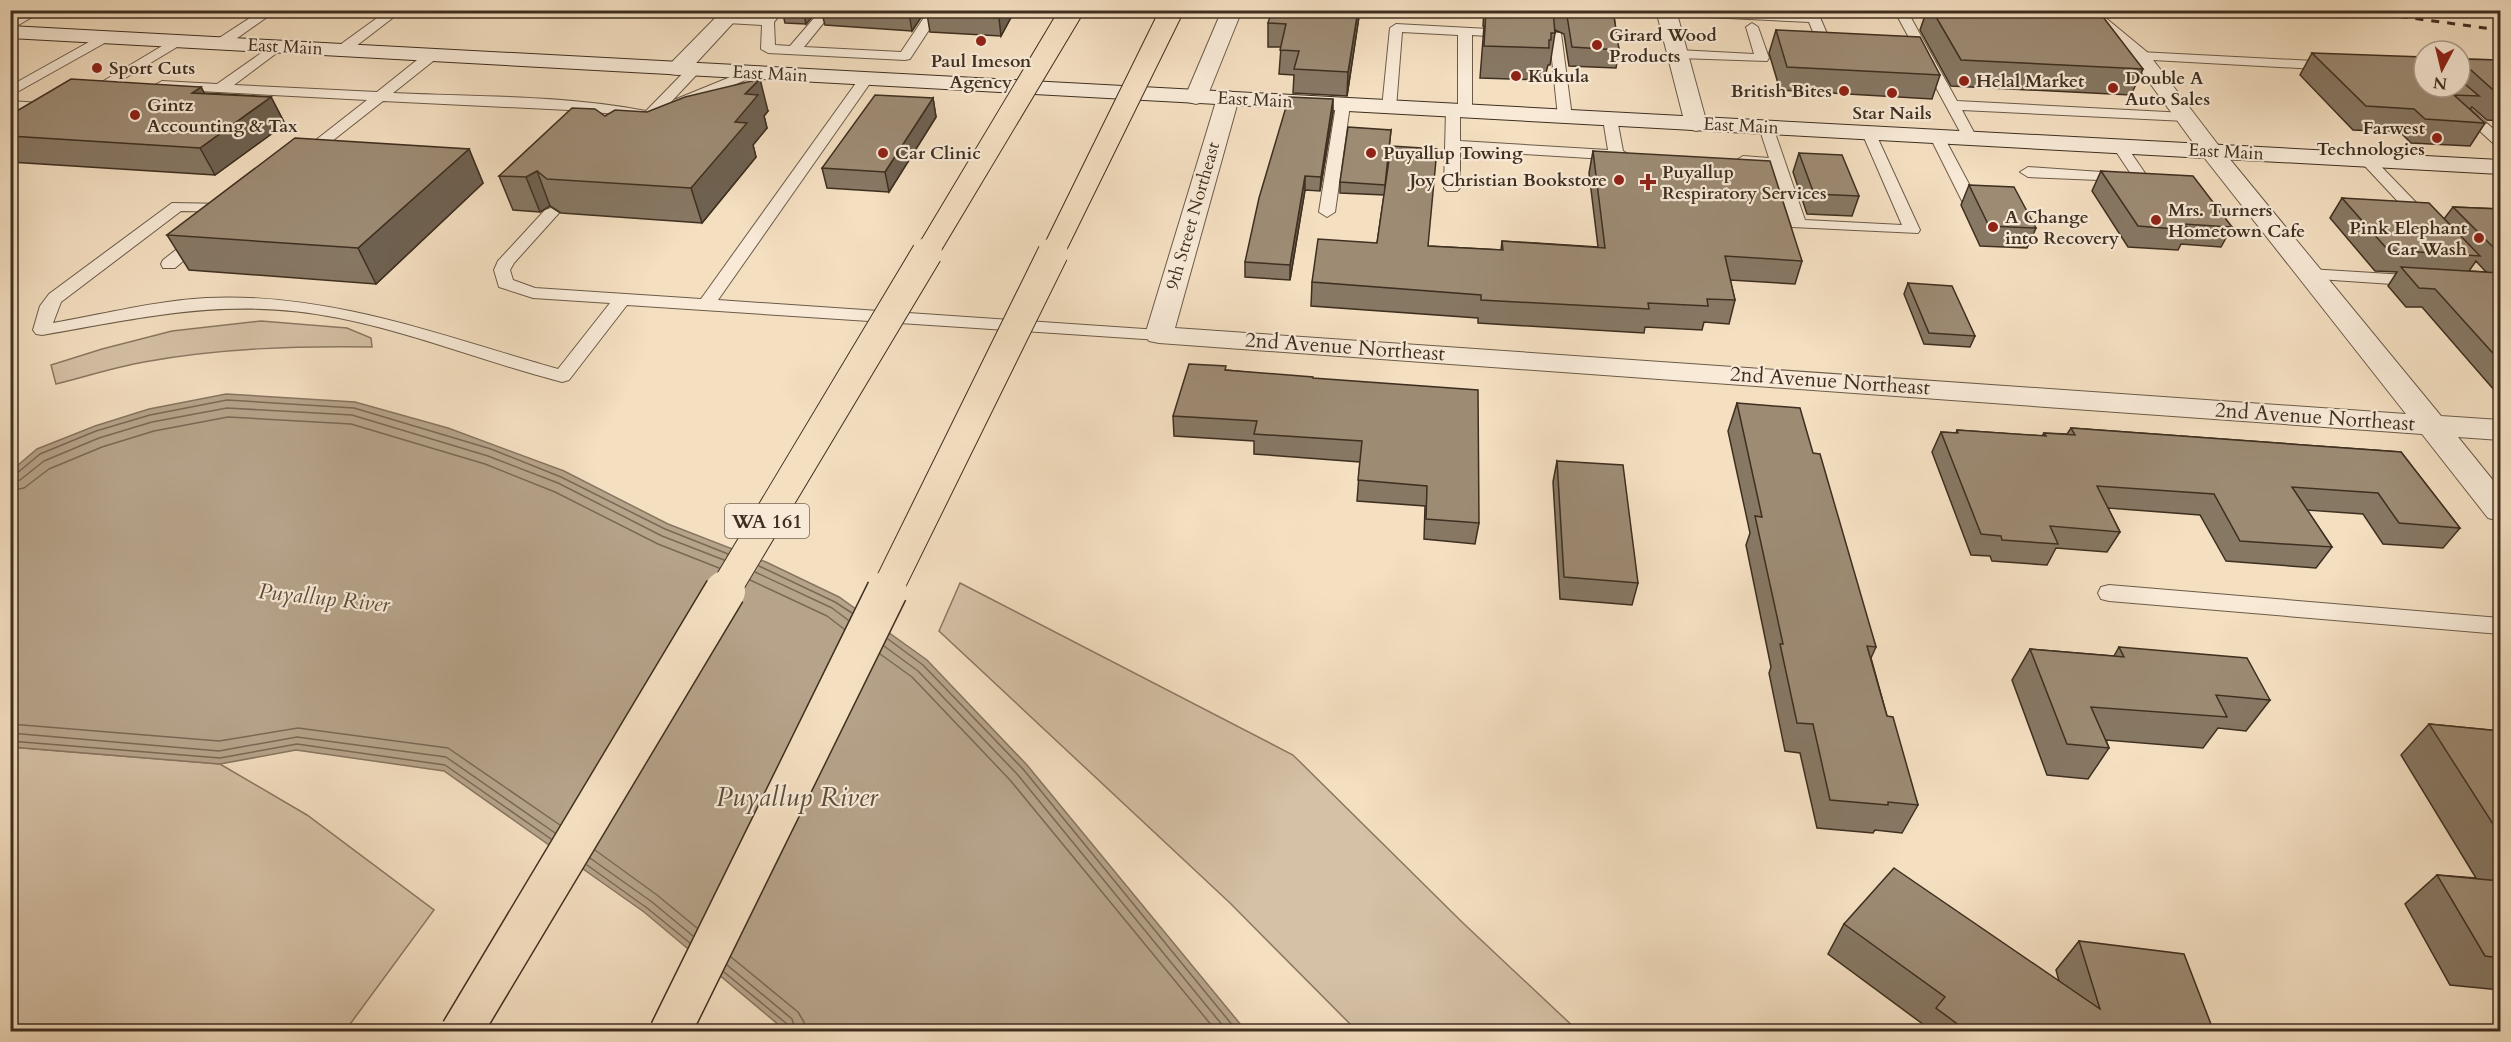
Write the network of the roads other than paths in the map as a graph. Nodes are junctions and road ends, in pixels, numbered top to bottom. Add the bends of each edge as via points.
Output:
1 (39, 10) edge
2 (271, 10) edge
3 (398, 10) edge
4 (778, 10) edge
5 (828, 10) edge
6 (936, 10) edge
7 (1072, 10) edge
8 (1172, 10) edge
9 (1232, 10) edge
10 (1666, 11) edge
11 (1900, 11) edge
12 (731, 15) edge
13 (1973, 16) edge
14 (2084, 19) edge
15 (768, 21) junction
16 (10, 26) edge
17 (1752, 27) dead end
18 (10, 32) edge
19 (1465, 32) junction
20 (1822, 36) edge
21 (105, 37) junction
22 (177, 41) junction
23 (221, 44) junction
24 (277, 46) junction
25 (342, 50) junction
26 (794, 50) junction
27 (1678, 54) junction
28 (432, 55) junction
29 (894, 55) junction
30 (2140, 56) junction
31 (2344, 66) edge
32 (686, 69) junction
33 (750, 73) junction
34 (872, 79) junction
35 (146, 84) edge
36 (220, 87) junction
37 (10, 92) edge
38 (380, 96) junction
39 (1196, 97) junction
40 (1228, 98) junction
41 (2453, 99) edge
42 (76, 102) edge
43 (10, 105) edge
44 (1344, 105) junction
45 (1952, 105) junction
46 (1389, 108) junction
47 (1459, 112) junction
48 (649, 117) junction
49 (1565, 117) junction
50 (2186, 117) junction
51 (47, 119) edge
52 (1610, 119) junction
53 (1696, 124) junction
54 (2485, 127) junction
55 (631, 128) edge
56 (1766, 128) junction
57 (2500, 128) edge
58 (1869, 133) junction
59 (1937, 136) junction
60 (1970, 138) junction
61 (2500, 142) edge
62 (1452, 145) junction
63 (2120, 147) junction
64 (2211, 152) junction
65 (1616, 154) junction
66 (1639, 156) edge
67 (2367, 160) junction
68 (1732, 161) edge
69 (1778, 163) junction
70 (291, 166) edge
71 (2500, 167) edge
72 (2028, 172) dead end
73 (1452, 188) dead end
74 (1970, 201) edge
75 (1327, 212) dead end
76 (551, 213) edge
77 (2438, 234) edge
78 (169, 264) dead end
79 (2309, 274) junction
80 (2439, 282) edge
81 (622, 300) junction
82 (706, 305) junction
83 (1159, 334) junction
84 (2433, 425) junction
85 (2500, 430) edge
86 (2500, 510) edge
87 (2109, 594) dead end
88 (2500, 626) edge
89 (461, 1032) edge
90 (670, 1032) edge

1 - 16 lane
2 - 23 lane
3 - 25 lane
4 - 15 lane
5 - 26 lane
6 - 29 lane via 905,56
7 - 89 highway, WA 161, bridge
8 - 90 highway, bridge
9 - 39 street
10 - 20 lane via 1814,18
10 - 27 street
11 - 13 lane
11 - 45 lane via 1910,40
12 - 15 lane
12 - 32 street
14 - 30 street via 2105,27
15 - 26 lane via 768,49
17 - 27 lane via 1762,58
18 - 21 street, East Main
19 - 46 lane via 1396,28
19 - 47 lane
19 - 49 lane via 1557,36
21 - 22 street, East Main
21 - 37 lane
22 - 23 street, East Main
22 - 42 lane
23 - 24 street, East Main
24 - 25 street, East Main
24 - 36 lane
25 - 28 street, East Main
26 - 29 lane
27 - 53 street
28 - 32 street, East Main
28 - 38 lane
29 - 34 lane
30 - 31 lane
30 - 50 street
32 - 33 street, East Main
32 - 48 lane
33 - 34 street, East Main
33 - 48 lane
34 - 39 street, East Main
34 - 82 lane
35 - 36 lane
36 - 38 lane
38 - 48 lane via 569,106
38 - 70 lane
39 - 40 street, East Main
40 - 44 street, East Main
40 - 83 street, 9th Street Northeast
41 - 54 lane
43 - 51 lane via 66,108
44 - 46 street, East Main
44 - 75 lane
45 - 50 lane
45 - 60 lane
46 - 47 street, East Main
47 - 49 street, East Main
47 - 62 lane
48 - 55 lane
49 - 52 street, East Main
50 - 64 street
52 - 53 street, East Main
52 - 65 lane
53 - 56 street, East Main
54 - 57 lane
54 - 61 lane
56 - 58 street, East Main
56 - 69 lane
58 - 59 street, East Main
58 - 69 lane via 1912,230 1798,224
59 - 60 street, East Main
59 - 74 lane
60 - 63 street, East Main
62 - 65 lane
62 - 73 lane
63 - 64 street, East Main
63 - 72 lane via 2142,179
64 - 67 street, East Main
64 - 79 street
65 - 66 lane
67 - 71 street, East Main
67 - 77 lane
68 - 69 lane
76 - 81 lane via 506,261 502,270 505,283 533,294
78 - 81 lane via 241,206 178,206 55,297 42,330 183,305 232,303 306,308 338,311 562,376
79 - 80 lane
79 - 84 street
81 - 82 lane
82 - 83 lane
83 - 84 street, 2nd Avenue Northeast
84 - 85 street, 2nd Avenue Northeast
84 - 86 street
87 - 88 lane

